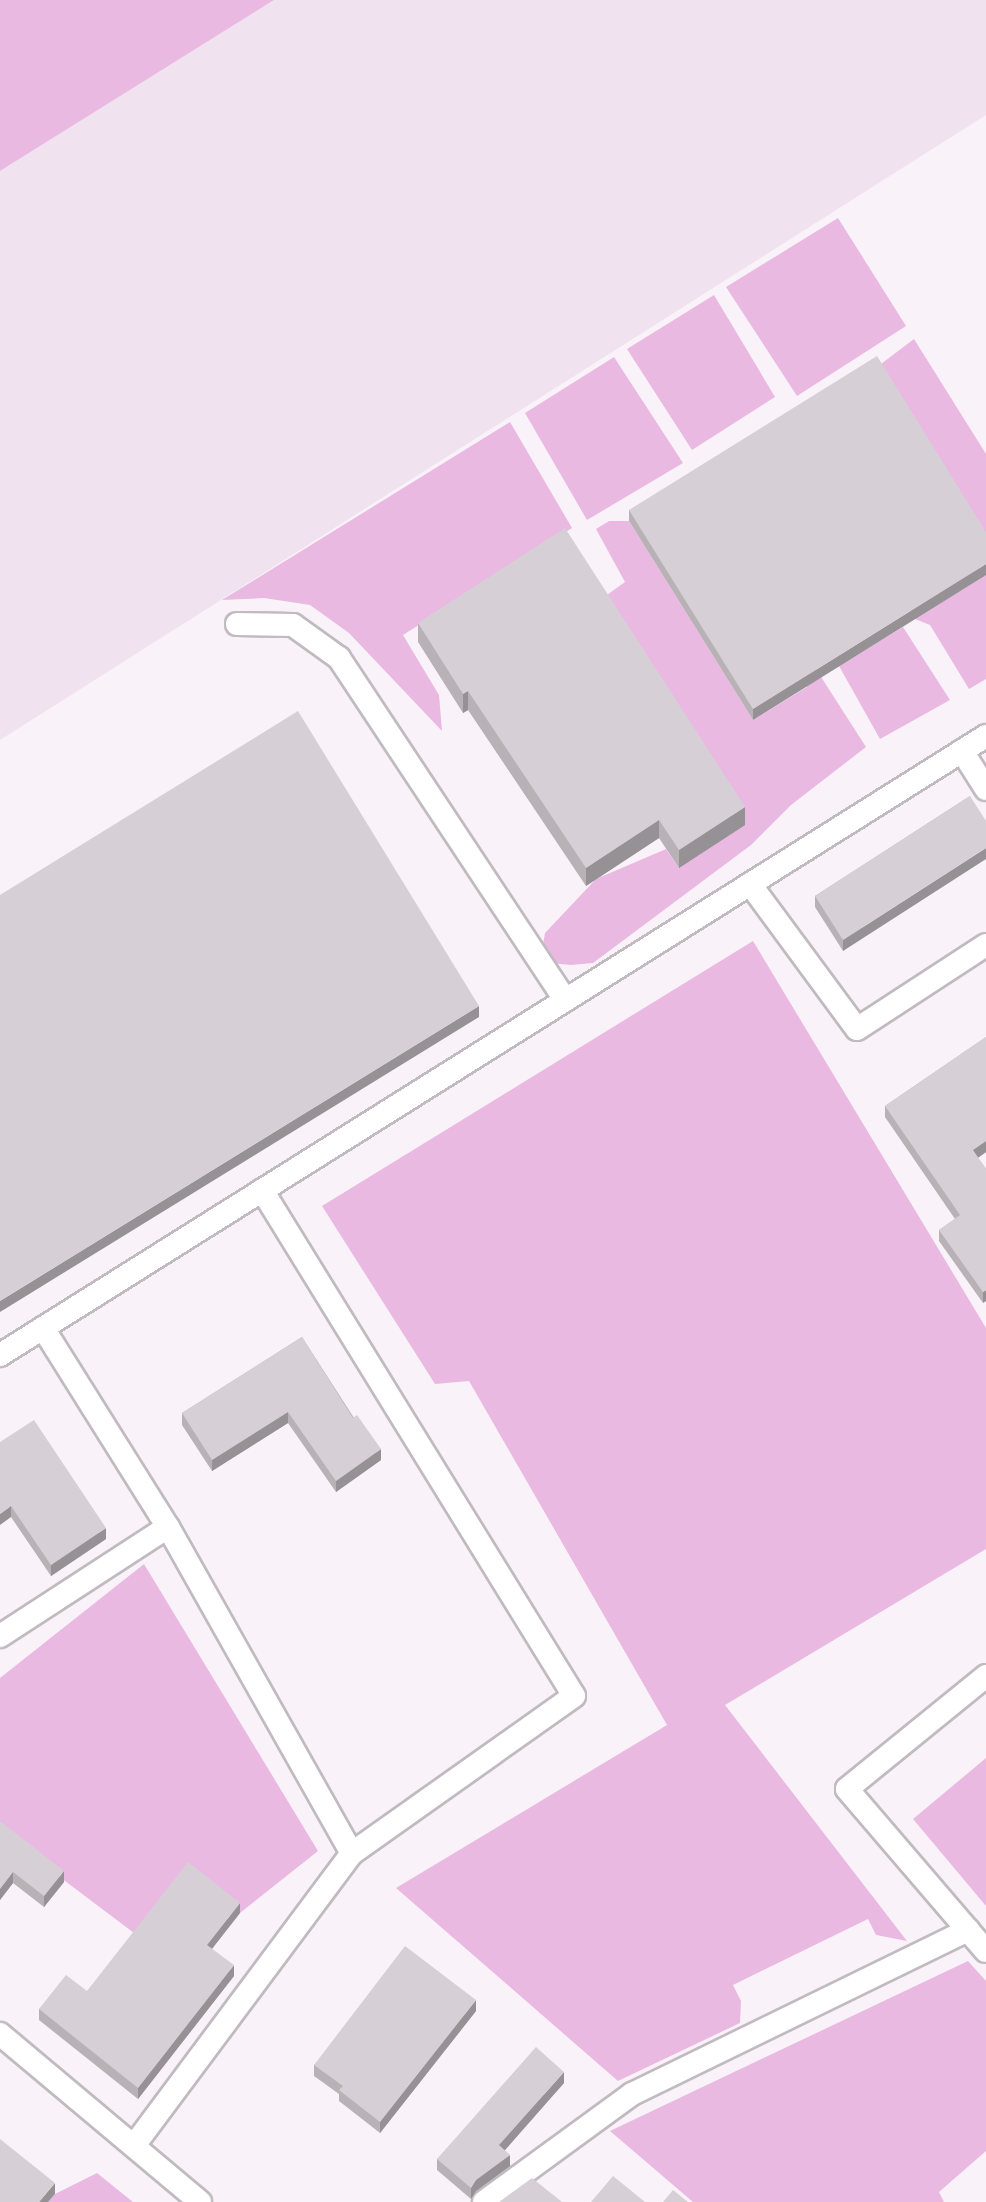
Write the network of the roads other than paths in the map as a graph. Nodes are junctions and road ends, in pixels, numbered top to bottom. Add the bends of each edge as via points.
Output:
1 (237, 624) dead end
2 (986, 736) edge
3 (962, 751) junction
4 (986, 789) edge
5 (750, 884) junction
6 (986, 945) edge
7 (565, 1000) junction
8 (262, 1190) junction
9 (43, 1328) junction
10 (0, 1355) edge
11 (168, 1527) junction
12 (0, 1636) edge
13 (986, 1676) edge
14 (352, 1853) junction
15 (968, 1930) junction
16 (986, 1951) edge
17 (0, 2034) edge
18 (134, 2145) junction
19 (200, 2202) edge
20 (484, 2202) edge

1 - 7 lane via 293,625 339,658
2 - 3 lane
3 - 4 lane
3 - 5 lane
5 - 6 lane via 857,1029
5 - 7 lane
7 - 8 lane
8 - 9 lane
8 - 14 lane via 574,1696
9 - 10 lane
9 - 11 lane
11 - 12 lane
11 - 14 lane
13 - 15 lane via 847,1789
14 - 18 lane
15 - 16 lane
15 - 20 lane via 632,2094
17 - 18 lane
18 - 19 lane

